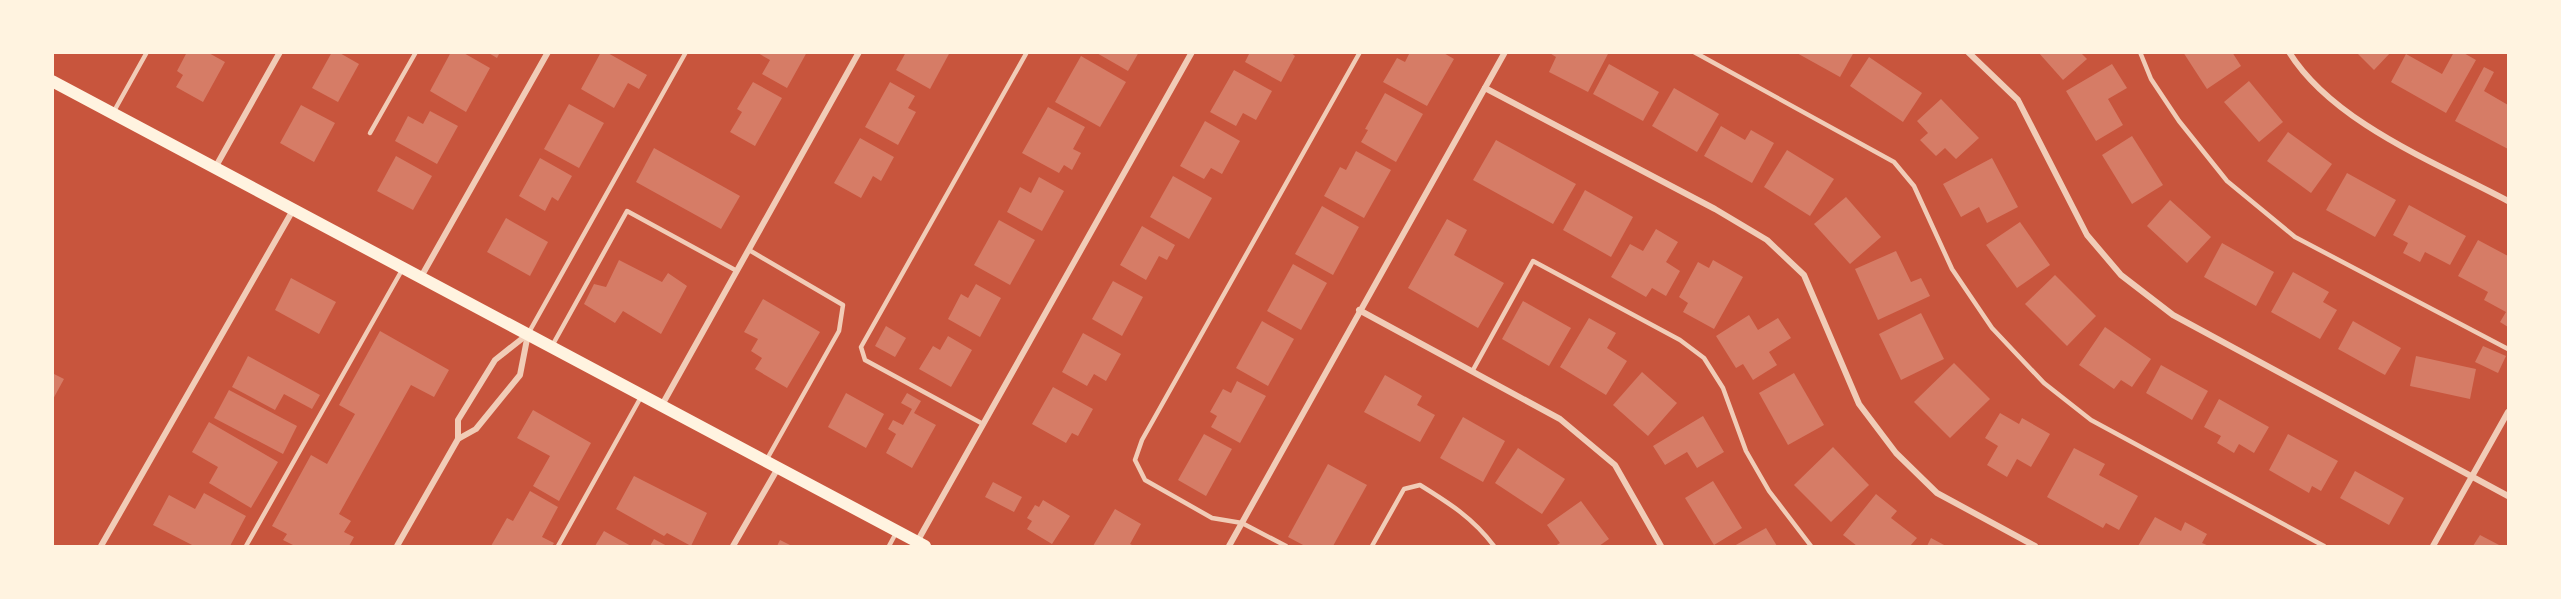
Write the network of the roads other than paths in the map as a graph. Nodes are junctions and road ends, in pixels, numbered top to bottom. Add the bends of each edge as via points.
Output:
1 (147, 52) edge
2 (280, 52) edge
3 (416, 52) edge
4 (549, 52) edge
5 (686, 52) edge
6 (859, 52) edge
7 (1027, 52) edge
8 (1192, 52) edge
9 (1360, 52) edge
10 (1505, 52) edge
11 (1694, 52) edge
12 (1968, 52) edge
13 (2140, 52) edge
14 (2289, 52) edge
15 (52, 81) edge
16 (1485, 87) junction
17 (112, 114) junction
18 (370, 133) dead end
19 (215, 168) junction
20 (2508, 201) edge
21 (293, 210) junction
22 (749, 250) junction
23 (404, 268) junction
24 (736, 272) junction
25 (421, 277) junction
26 (1359, 310) junction
27 (528, 334) junction
28 (551, 347) junction
29 (2508, 349) edge
30 (1473, 370) junction
31 (642, 396) junction
32 (662, 406) junction
33 (2508, 412) edge
34 (983, 424) junction
35 (458, 439) junction
36 (765, 461) junction
37 (778, 468) junction
38 (2472, 477) junction
39 (2508, 496) edge
40 (1242, 523) junction
41 (897, 531) junction
42 (921, 544) edge
43 (101, 546) edge
44 (246, 546) edge
45 (397, 546) edge
46 (558, 546) edge
47 (733, 546) edge
48 (889, 546) edge
49 (1229, 546) edge
50 (1286, 546) edge
51 (1372, 546) edge
52 (1494, 546) edge
53 (1661, 546) edge
54 (1810, 546) edge
55 (2035, 546) edge
56 (2324, 546) edge
57 (2433, 546) edge

1 - 17 lane
2 - 19 street
3 - 18 lane
4 - 25 street
5 - 27 lane
6 - 22 street
7 - 34 lane via 861,347 866,360
8 - 34 street
9 - 40 lane via 1142,440 1135,460 1145,480 1212,518
10 - 16 street
11 - 56 lane via 1894,162 1914,186 1952,269 1992,328 2044,383 2091,420
12 - 38 street via 2018,100 2087,235 2121,275 2173,315
13 - 29 lane via 2162,96 2227,181 2295,237
14 - 20 street via 2328,98 2362,123
15 - 17 main road
16 - 26 street
16 - 55 street via 1767,240 1804,275 1859,404 1896,453 1937,493
17 - 19 main road
19 - 21 main road
21 - 23 main road
21 - 43 street
22 - 24 street
22 - 36 lane via 843,305 839,331
23 - 25 main road
23 - 44 lane
24 - 28 lane via 627,211
24 - 32 street
25 - 27 main road
26 - 30 street
26 - 40 street
27 - 28 main road
27 - 35 street via 495,360 458,420
27 - 35 street via 520,375 476,429
28 - 31 main road
30 - 53 street via 1560,419 1615,465
30 - 54 lane via 1533,261 1680,340 1704,358 1723,388 1746,451 1769,492
31 - 32 main road
31 - 46 lane
32 - 36 main road
33 - 38 street
34 - 42 street
35 - 45 street
36 - 37 main road
37 - 41 main road
37 - 47 street
38 - 39 street
38 - 57 street
40 - 49 street
40 - 50 lane
41 - 42 main road
41 - 48 lane
51 - 52 lane via 1404,489 1420,485 1462,511

